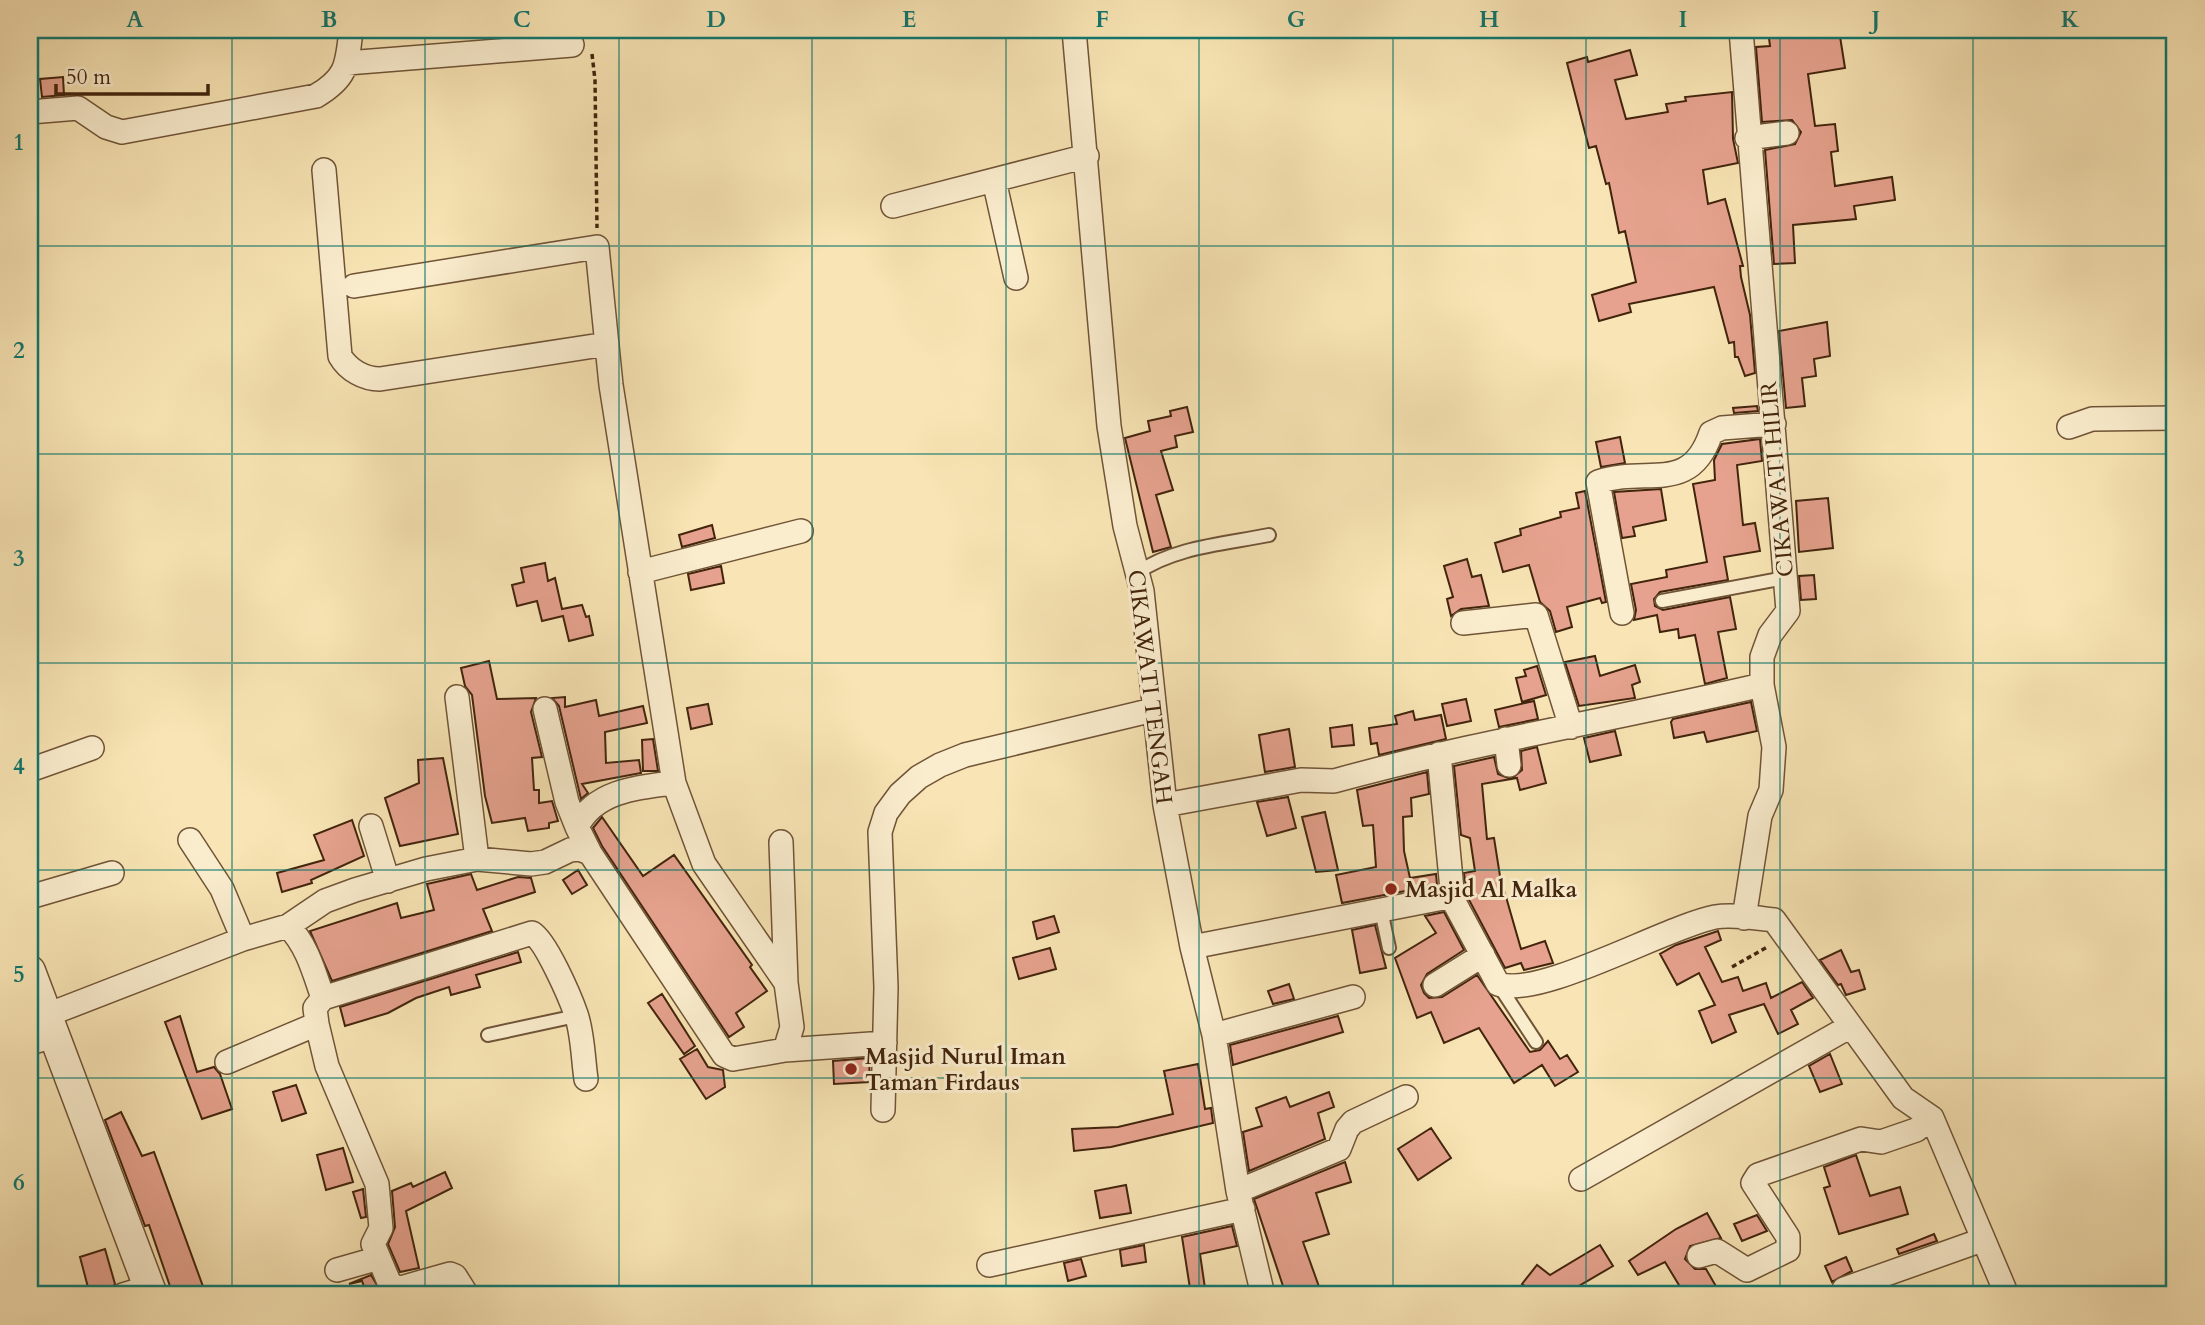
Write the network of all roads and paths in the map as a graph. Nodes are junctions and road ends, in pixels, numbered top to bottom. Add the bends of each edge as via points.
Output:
1 (351, 30) edge
2 (1074, 30) edge
3 (1741, 30) edge
4 (582, 48) joint
5 (347, 63) junction
6 (30, 112) edge
7 (1787, 133) dead end
8 (1747, 138) junction
9 (1087, 156) junction
10 (324, 170) dead end
11 (994, 180) junction
12 (893, 205) dead end
13 (597, 247) junction
14 (1016, 278) dead end
15 (354, 286) dead end
16 (607, 344) junction
17 (2175, 418) edge
18 (1774, 424) junction
19 (2069, 427) dead end
20 (801, 531) dead end
21 (1269, 536) dead end
22 (640, 572) junction
23 (1137, 573) junction
24 (1785, 578) junction
25 (1662, 601) dead end
26 (1622, 613) dead end
27 (1463, 623) dead end
28 (1762, 685) junction
29 (457, 697) dead end
30 (545, 709) dead end
31 (1153, 710) junction
32 (1571, 727) junction
33 (1506, 739) junction
34 (92, 748) dead end
35 (1439, 754) junction
36 (1509, 765) dead end
37 (30, 770) edge
38 (674, 783) junction
39 (1165, 805) junction
40 (371, 826) dead end
41 (577, 827) junction
42 (190, 840) dead end
43 (782, 842) dead end
44 (590, 853) junction
45 (477, 859) junction
46 (112, 873) dead end
47 (388, 881) junction
48 (30, 897) edge
49 (1453, 900) junction
50 (1381, 910) junction
51 (1744, 918) junction
52 (288, 926) junction
53 (1787, 937) junction
54 (243, 939) junction
55 (1192, 947) junction
56 (1389, 948) dead end
57 (1483, 955) junction
58 (1732, 967) dead end
59 (30, 971) edge
60 (786, 983) junction
61 (1498, 984) junction
62 (1435, 985) dead end
63 (1353, 997) dead end
64 (323, 998) junction
65 (576, 1016) junction
66 (317, 1024) junction
67 (1849, 1027) junction
68 (44, 1031) edge
69 (488, 1035) dead end
70 (1214, 1035) junction
71 (1536, 1042) dead end
72 (885, 1043) junction
73 (785, 1050) junction
74 (227, 1062) dead end
75 (586, 1079) dead end
76 (1406, 1097) dead end
77 (883, 1110) dead end
78 (1932, 1118) junction
79 (1581, 1179) dead end
80 (1240, 1200) junction
81 (1982, 1240) junction
82 (1699, 1256) dead end
83 (379, 1258) junction
84 (989, 1265) dead end
85 (337, 1270) dead end
86 (1844, 1289) dead end
87 (141, 1293) edge
88 (467, 1295) edge
89 (1263, 1295) edge
90 (2007, 1295) edge

1 - 5 street
2 - 9 street, CIKAWATI TENGAH
3 - 8 street, CIKAWATI HILIR
4 - 5 street
4 - 13 path via 595,80
5 - 6 street via 342,77 316,96 150,129 122,132 78,108
7 - 8 street
8 - 18 street, CIKAWATI HILIR
9 - 11 street
9 - 23 street, CIKAWATI TENGAH via 1109,426
10 - 16 street via 340,356 346,366 370,379 380,379
11 - 12 street
11 - 14 street
13 - 15 street
13 - 16 street
16 - 22 street
17 - 19 street via 2092,419
18 - 24 street, CIKAWATI HILIR
18 - 26 street via 1711,433 1697,463 1680,472 1598,482
20 - 22 street
21 - 23 lane via 1184,552 1154,561
22 - 38 street
23 - 31 street, CIKAWATI TENGAH
24 - 25 lane
24 - 28 street, CIKAWATI HILIR via 1787,611 1766,645
27 - 32 street via 1536,615
28 - 32 street
28 - 51 street, CIKAWATI HILIR via 1774,747 1772,780 1760,816
29 - 45 street
30 - 41 street
31 - 39 street, CIKAWATI TENGAH
31 - 72 street via 965,755 919,777 900,794 886,813 880,832
32 - 33 street
33 - 35 street
33 - 36 street
34 - 37 street
35 - 39 street via 1334,781 1301,780
35 - 49 street
38 - 41 street via 604,798
38 - 60 street via 704,864
39 - 55 street, CIKAWATI TENGAH
40 - 47 street
41 - 44 street
42 - 54 street via 222,889
43 - 60 street
44 - 45 street via 570,850 531,864
44 - 73 street via 724,1055 733,1059
45 - 47 street
46 - 48 street
47 - 52 street via 325,901
49 - 50 street
49 - 57 street
50 - 55 street
50 - 56 lane
51 - 53 street via 1774,920
51 - 61 street via 1718,916 1693,923 1524,986
52 - 54 street
52 - 64 street via 309,958
53 - 58 path
53 - 67 street
54 - 68 street
55 - 70 street, CIKAWATI TENGAH
57 - 61 street
57 - 62 street
59 - 68 street
60 - 73 street via 792,1027
61 - 71 lane
63 - 70 street
64 - 65 street via 532,933 545,949
64 - 66 street via 315,1008
65 - 69 lane
65 - 75 street
66 - 74 street
66 - 83 street via 327,1066 377,1184 382,1219 373,1244
67 - 78 street via 1903,1098
67 - 79 street
68 - 87 street
70 - 80 street, CIKAWATI TENGAH
72 - 73 street
72 - 77 street
76 - 80 street via 1353,1122 1339,1149
78 - 81 street
78 - 82 street via 1916,1130 1881,1142 1861,1139 1758,1175 1753,1183 1788,1237 1788,1250 1746,1270 1717,1251
80 - 84 street
80 - 89 street, CIKAWATI TENGAH
81 - 86 street
81 - 90 street
83 - 85 street
83 - 88 street via 397,1289 450,1274

